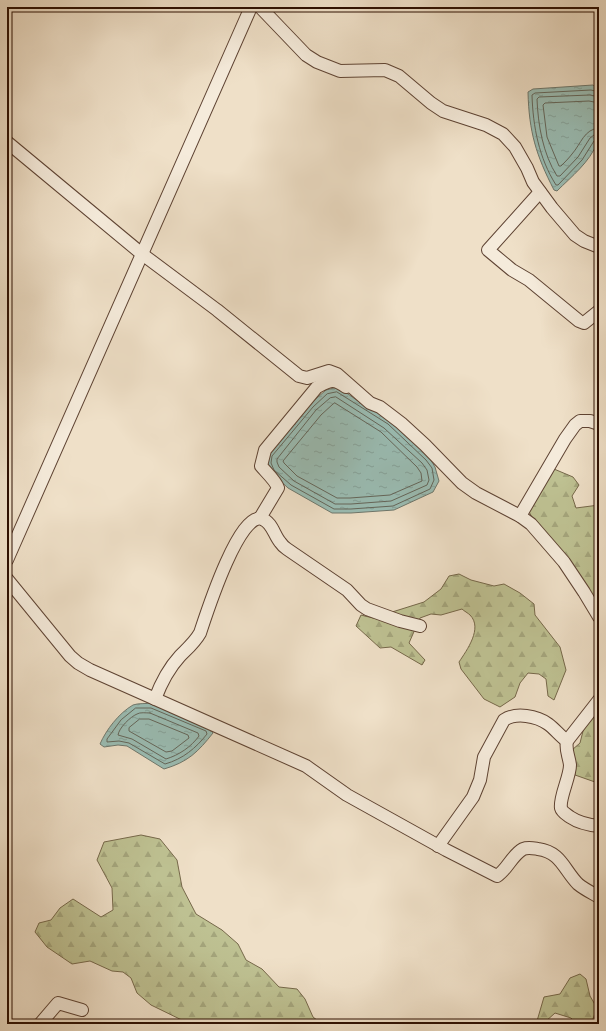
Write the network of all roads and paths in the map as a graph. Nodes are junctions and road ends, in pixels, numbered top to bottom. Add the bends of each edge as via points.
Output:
1 (251, 7) edge
2 (260, 7) edge
3 (7, 142) edge
4 (540, 192) junction
5 (599, 247) edge
6 (142, 254) junction
7 (599, 311) edge
8 (351, 386) junction
9 (599, 424) edge
10 (520, 516) junction
11 (260, 518) junction
12 (7, 560) edge
13 (7, 579) edge
14 (599, 617) edge
15 (420, 626) dead end
16 (155, 698) junction
17 (599, 700) edge
18 (567, 741) junction
19 (599, 826) edge
20 (438, 846) junction
21 (599, 897) edge
22 (82, 1010) dead end
23 (40, 1024) edge

1 - 6 street
2 - 4 street via 306,55 317,62 340,71 385,70 400,76 443,111 486,125 503,134 515,147
3 - 6 street
4 - 5 street via 575,235
4 - 7 street via 488,250 579,322 584,323
6 - 8 street via 299,376 307,378 330,371
6 - 12 street
8 - 10 street via 370,403 380,407 401,424 462,482
8 - 11 street via 346,387 337,381 329,381 317,387 266,450 261,466 277,483 278,488
9 - 10 street via 580,421 575,425
10 - 14 street via 531,524 564,562
11 - 15 street via 272,526 286,549 347,590 361,605
11 - 16 street via 251,522 239,538 226,561 200,633 173,665
13 - 16 street via 78,663
16 - 20 street via 306,766 341,792
17 - 18 street
18 - 19 street via 570,765 561,809 578,822
18 - 20 street via 541,720 509,716 504,720 484,757 480,780 473,797
20 - 21 street via 497,876 521,850 529,847 542,849 564,864 580,885
22 - 23 street via 58,1003

